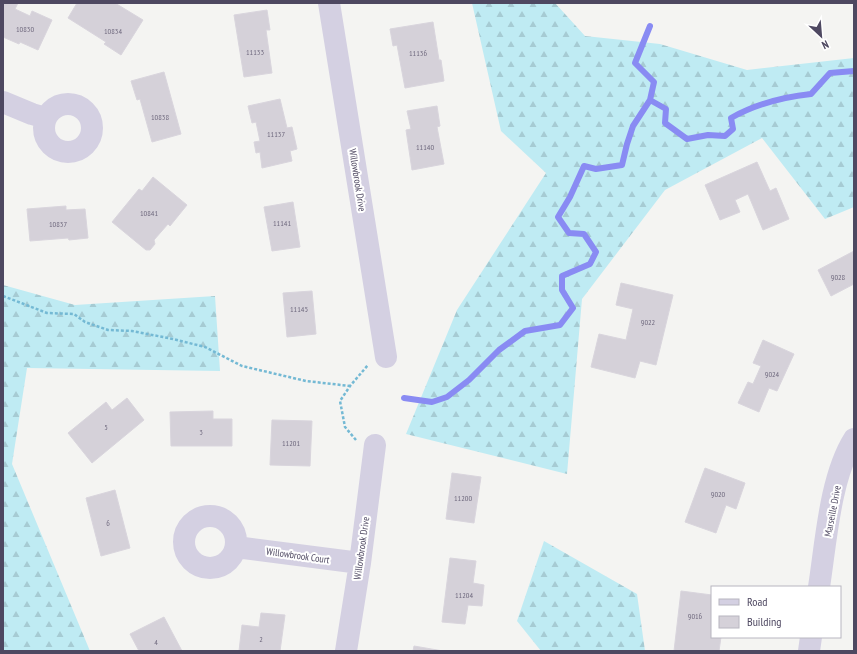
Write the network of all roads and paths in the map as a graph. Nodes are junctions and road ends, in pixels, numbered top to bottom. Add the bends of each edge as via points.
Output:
1 (329, 3) edge
2 (3, 102) edge
3 (46, 118) dead end
4 (3, 296) edge
5 (386, 357) joint
6 (350, 386) junction
7 (854, 439) edge
8 (375, 446) joint
9 (236, 547) dead end
10 (360, 563) junction
11 (819, 586) edge
12 (811, 638) edge
13 (346, 651) edge
14 (809, 651) edge

1 - 5 street, Willowbrook Drive
2 - 3 street
4 - 6 path via 47,313 74,314 86,322 108,330 174,339 205,347 242,366 306,382
5 - 6 path via 368,364
6 - 8 path via 340,401 345,427 357,442
7 - 11 street, Marseille Drive via 844,461 833,499
8 - 10 street, Willowbrook Drive
9 - 10 street, Willowbrook Court
10 - 13 street, Willowbrook Drive
12 - 14 street

